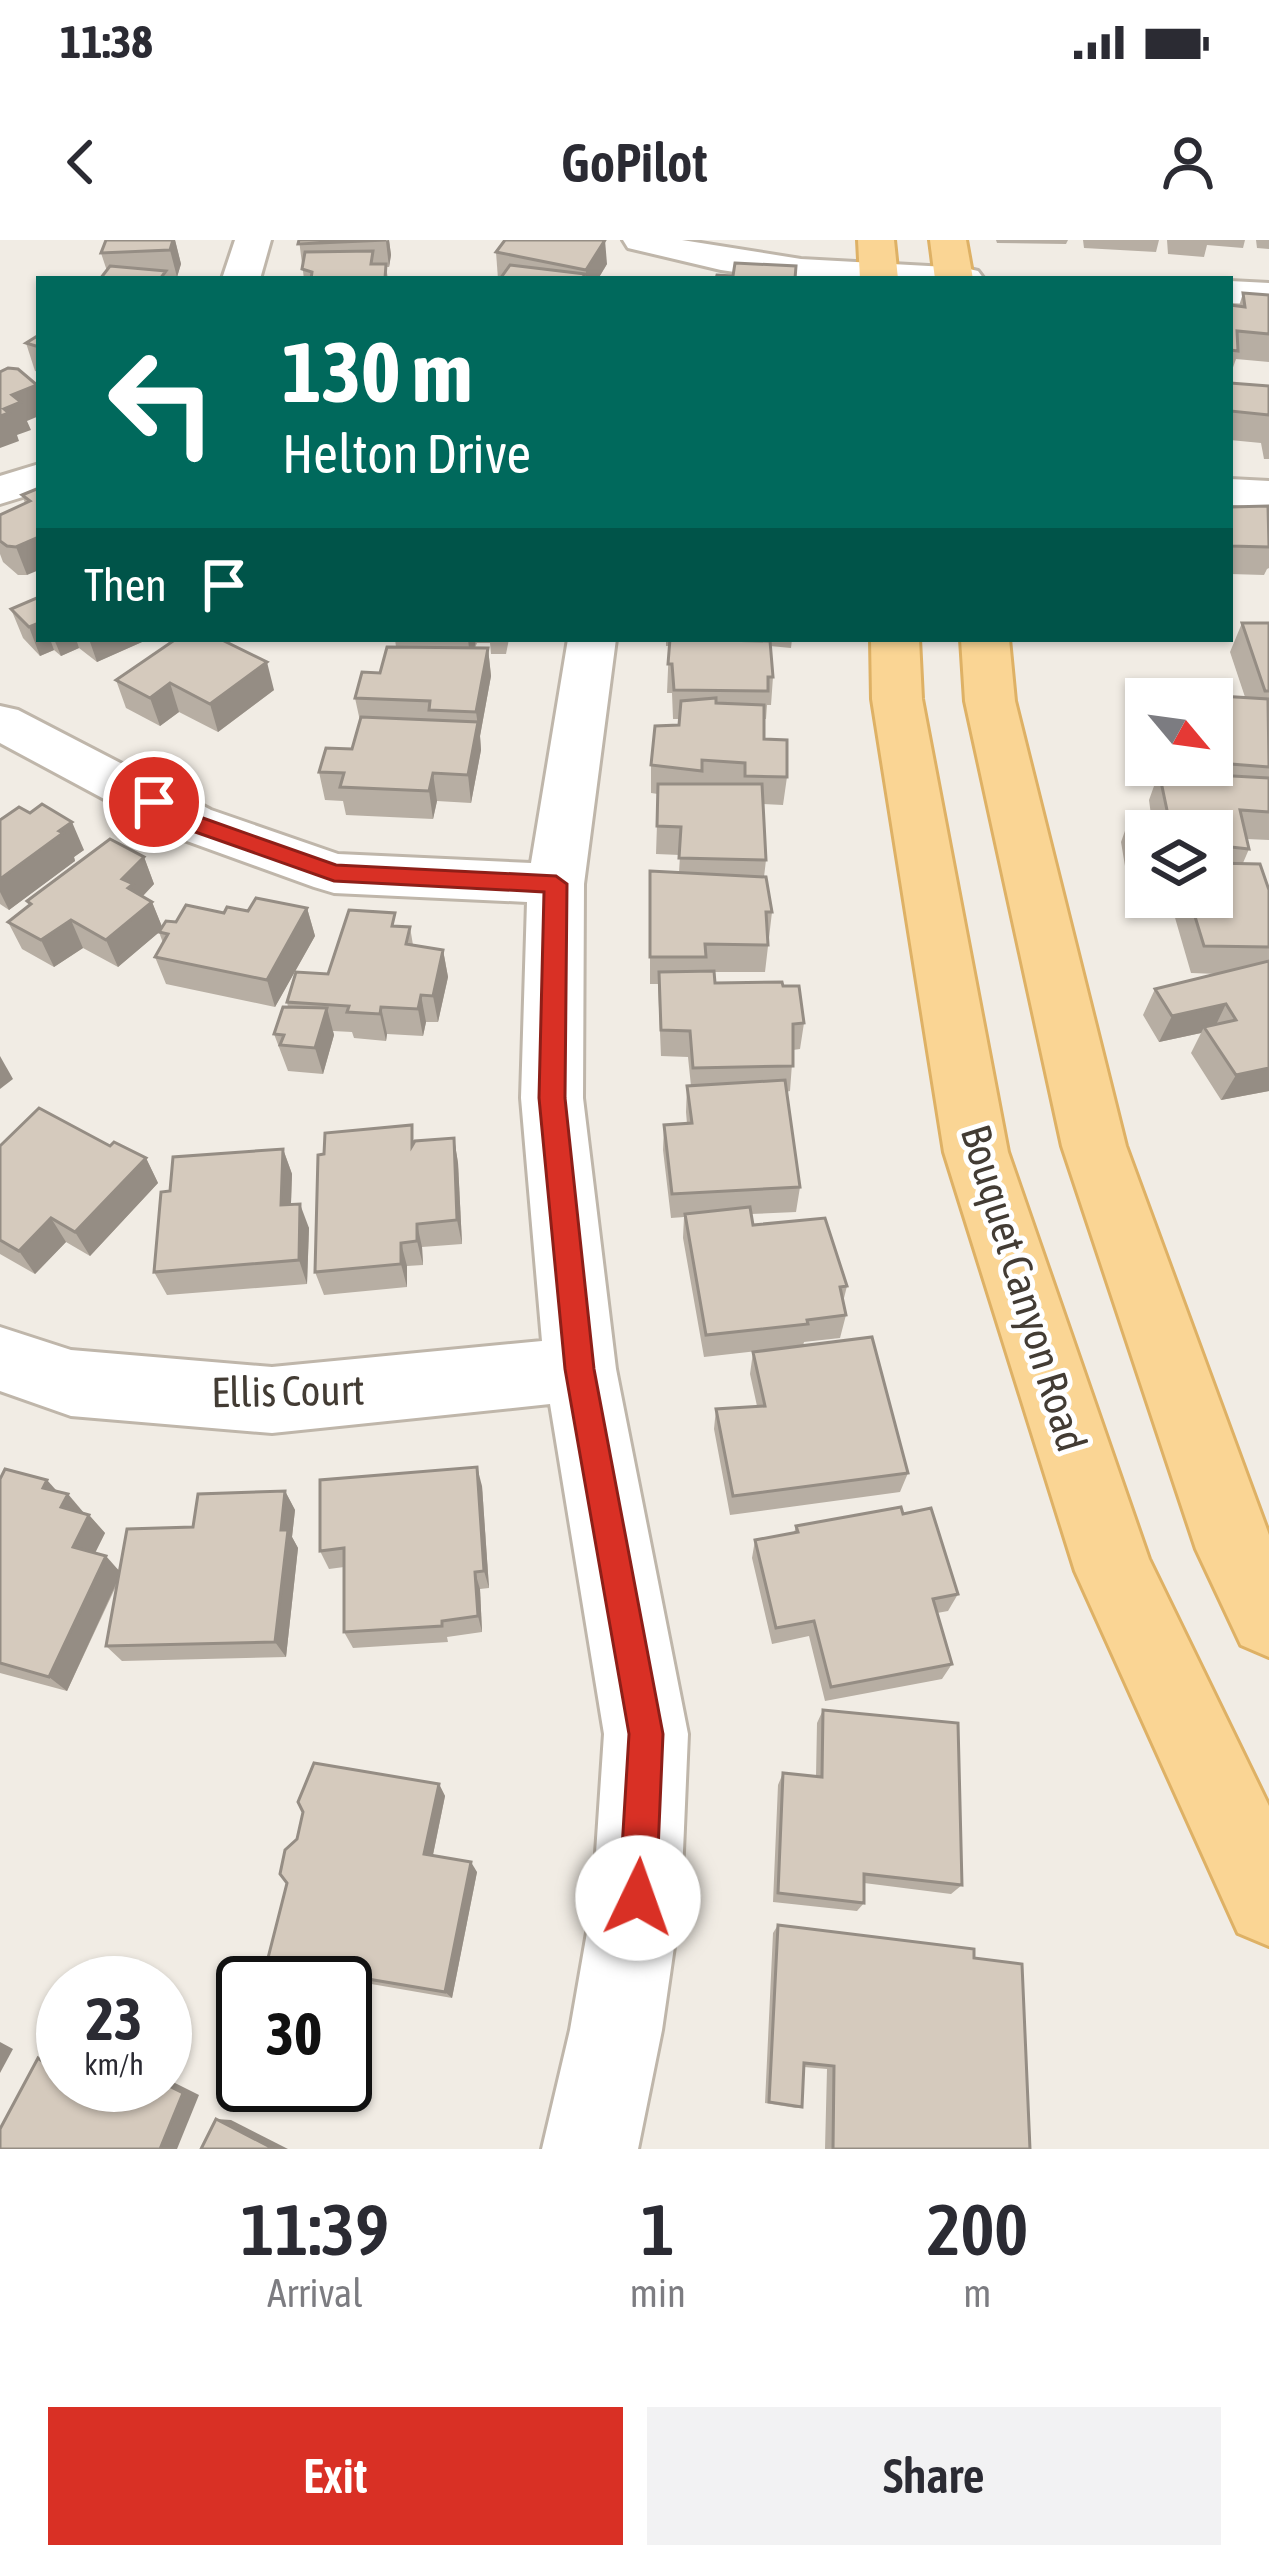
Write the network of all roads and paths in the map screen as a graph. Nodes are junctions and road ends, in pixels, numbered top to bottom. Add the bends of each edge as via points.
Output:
1 (253, 240) edge
2 (641, 240) edge
3 (948, 240) edge
4 (878, 265) edge
5 (686, 268) edge
6 (242, 276) edge
7 (938, 276) edge
8 (954, 276) edge
9 (1233, 292) edge
10 (1269, 294) edge
11 (36, 478) edge
12 (0, 491) edge
13 (1233, 492) edge
14 (1269, 494) edge
15 (592, 642) edge
16 (895, 642) edge
17 (985, 642) edge
18 (0, 722) edge
19 (556, 884) junction
20 (0, 1359) edge
21 (580, 1369) junction
22 (1269, 1617) edge
23 (1269, 1902) edge
24 (590, 2149) edge

1 - 6 street
2 - 5 street
3 - 8 main road
4 - 5 street
4 - 7 street
9 - 10 street
11 - 12 street
13 - 14 street
15 - 19 street
16 - 23 main road, Bouquet Canyon Road via 897,699 976,1152 1114,1571
17 - 22 main road via 990,700 1094,1146 1235,1549
18 - 19 street via 192,823 334,873
19 - 21 street via 552,1098
20 - 21 street, Ellis Court via 71,1383 272,1400
21 - 24 street via 646,1734 638,1898

